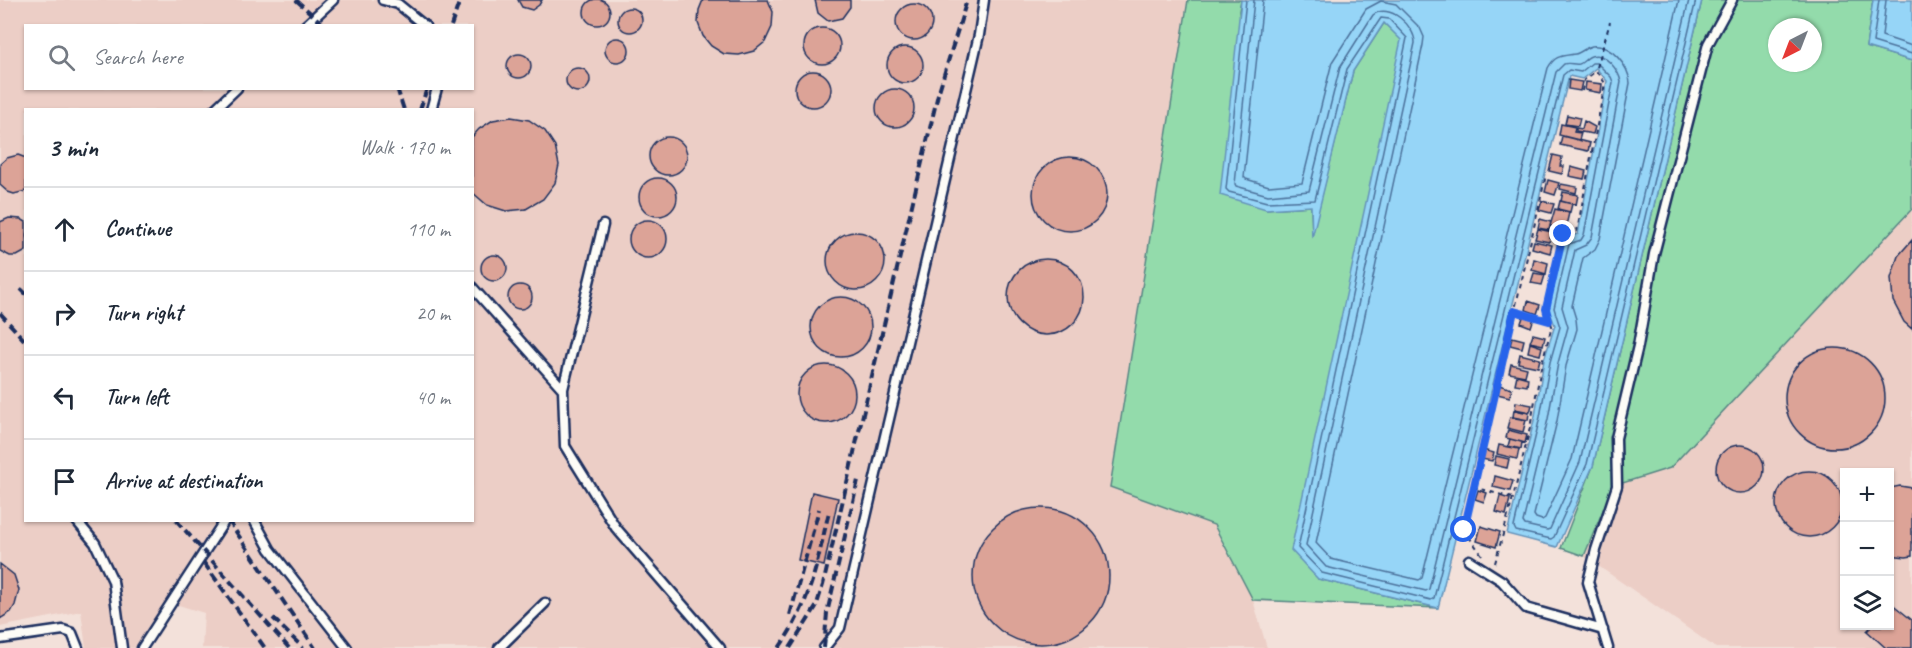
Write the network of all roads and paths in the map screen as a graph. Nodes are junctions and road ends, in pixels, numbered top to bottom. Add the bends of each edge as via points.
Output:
1 (333, 0) edge
2 (383, 0) edge
3 (984, 0) edge
4 (1732, 0) edge
5 (1610, 22) dead end
6 (307, 24) edge
7 (423, 24) edge
8 (1596, 70) junction
9 (235, 90) edge
10 (436, 90) edge
11 (1582, 91) dead end
12 (216, 108) edge
13 (432, 108) edge
14 (1546, 175) dead end
15 (603, 225) dead end
16 (474, 289) edge
17 (1514, 311) junction
18 (1549, 321) junction
19 (563, 388) junction
20 (1473, 487) junction
21 (1514, 498) junction
22 (78, 522) edge
23 (224, 522) edge
24 (255, 522) edge
25 (1469, 560) dead end
26 (1478, 566) junction
27 (1492, 575) junction
28 (545, 603) dead end
29 (1603, 630) junction
30 (0, 639) edge
31 (78, 648) edge
32 (122, 648) edge
33 (142, 648) edge
34 (347, 648) edge
35 (499, 648) edge
36 (720, 648) edge
37 (824, 648) edge
38 (1608, 648) edge

1 - 6 lane
2 - 7 lane via 398,4
3 - 37 lane via 840,628
4 - 29 lane via 1708,44 1654,254 1616,438 1617,486 1588,582
5 - 8 path
8 - 11 path via 1584,80
8 - 18 path via 1605,83 1603,94 1577,231 1563,234 1546,309
9 - 12 lane
10 - 13 lane
14 - 17 path
15 - 19 lane
16 - 19 lane
17 - 18 path
17 - 20 path
18 - 21 path via 1552,326
19 - 36 lane via 565,446 616,528
20 - 21 path
20 - 26 path via 1464,530 1482,553
21 - 27 path
22 - 32 lane via 95,543 112,581
23 - 33 lane
24 - 34 lane via 270,549
25 - 26 lane
26 - 27 lane
27 - 29 lane via 1526,608
28 - 35 lane
29 - 38 lane
30 - 31 lane via 63,630 72,633

